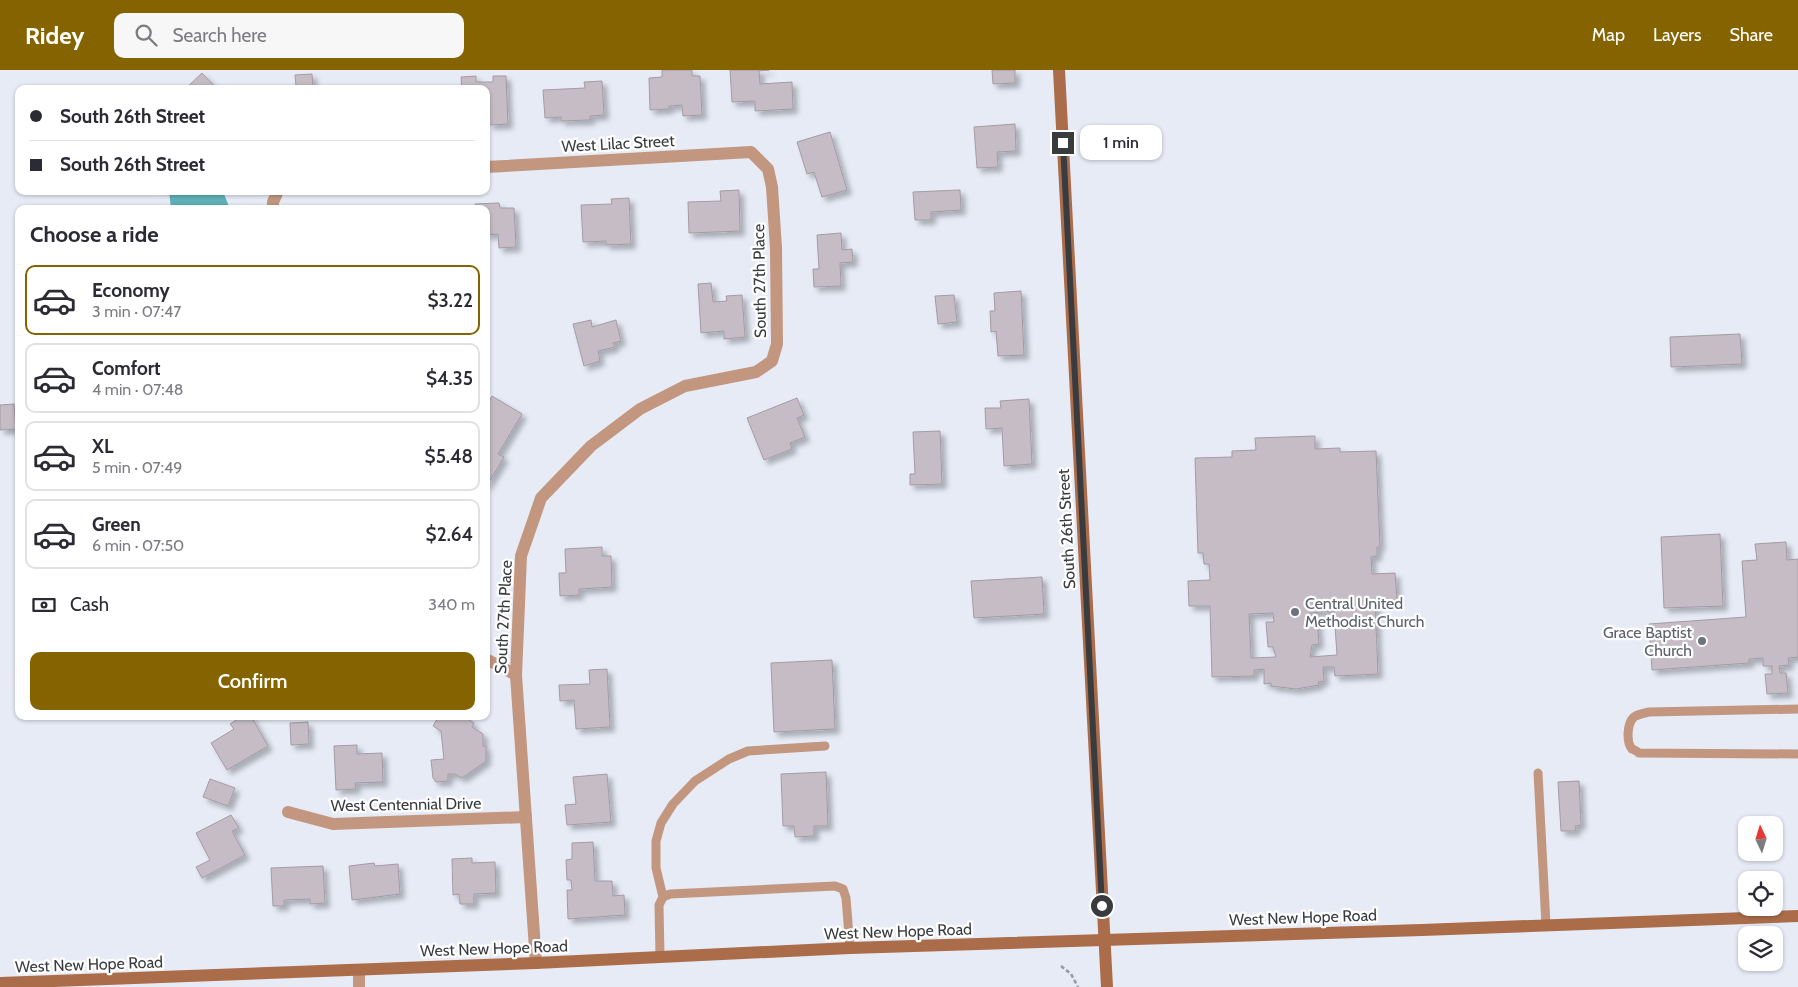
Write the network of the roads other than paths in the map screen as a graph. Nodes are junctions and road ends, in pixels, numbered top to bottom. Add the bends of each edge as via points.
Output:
1 (1059, 70) edge
2 (751, 152) joint
3 (490, 167) edge
4 (490, 661) edge
5 (516, 675) junction
6 (1798, 709) edge
7 (825, 746) dead end
8 (1798, 754) edge
9 (1538, 773) dead end
10 (288, 812) dead end
11 (526, 817) junction
12 (663, 897) junction
13 (1798, 916) edge
14 (1546, 925) junction
15 (1104, 940) junction
16 (850, 948) junction
17 (660, 957) junction
18 (536, 963) junction
19 (359, 970) junction
20 (0, 983) edge
21 (149, 983) edge
22 (359, 987) edge
23 (1107, 987) edge

1 - 15 main road, South 26th Street
2 - 3 street, West Lilac Street
2 - 5 street, South 27th Place via 768,169 772,187 777,344 772,361 756,372 685,386 640,409 591,446 542,498 521,556
4 - 5 street
5 - 11 street, South 27th Place
6 - 8 lane via 1642,713 1629,723 1629,742 1639,753
7 - 12 lane via 748,751 695,781 673,804 661,823 656,841 656,868
9 - 14 lane
10 - 11 street, West Centennial Drive via 333,824
11 - 18 street, South 27th Place
12 - 16 lane via 670,894 834,886 843,889 846,898
12 - 17 lane via 659,905
13 - 14 main road, West New Hope Road
14 - 15 main road, West New Hope Road
15 - 16 main road, West New Hope Road
15 - 23 main road, South 26th Street
16 - 17 main road, West New Hope Road
17 - 18 main road, West New Hope Road
18 - 19 main road, West New Hope Road
19 - 21 main road, West New Hope Road
19 - 22 street
20 - 21 main road, West New Hope Road

